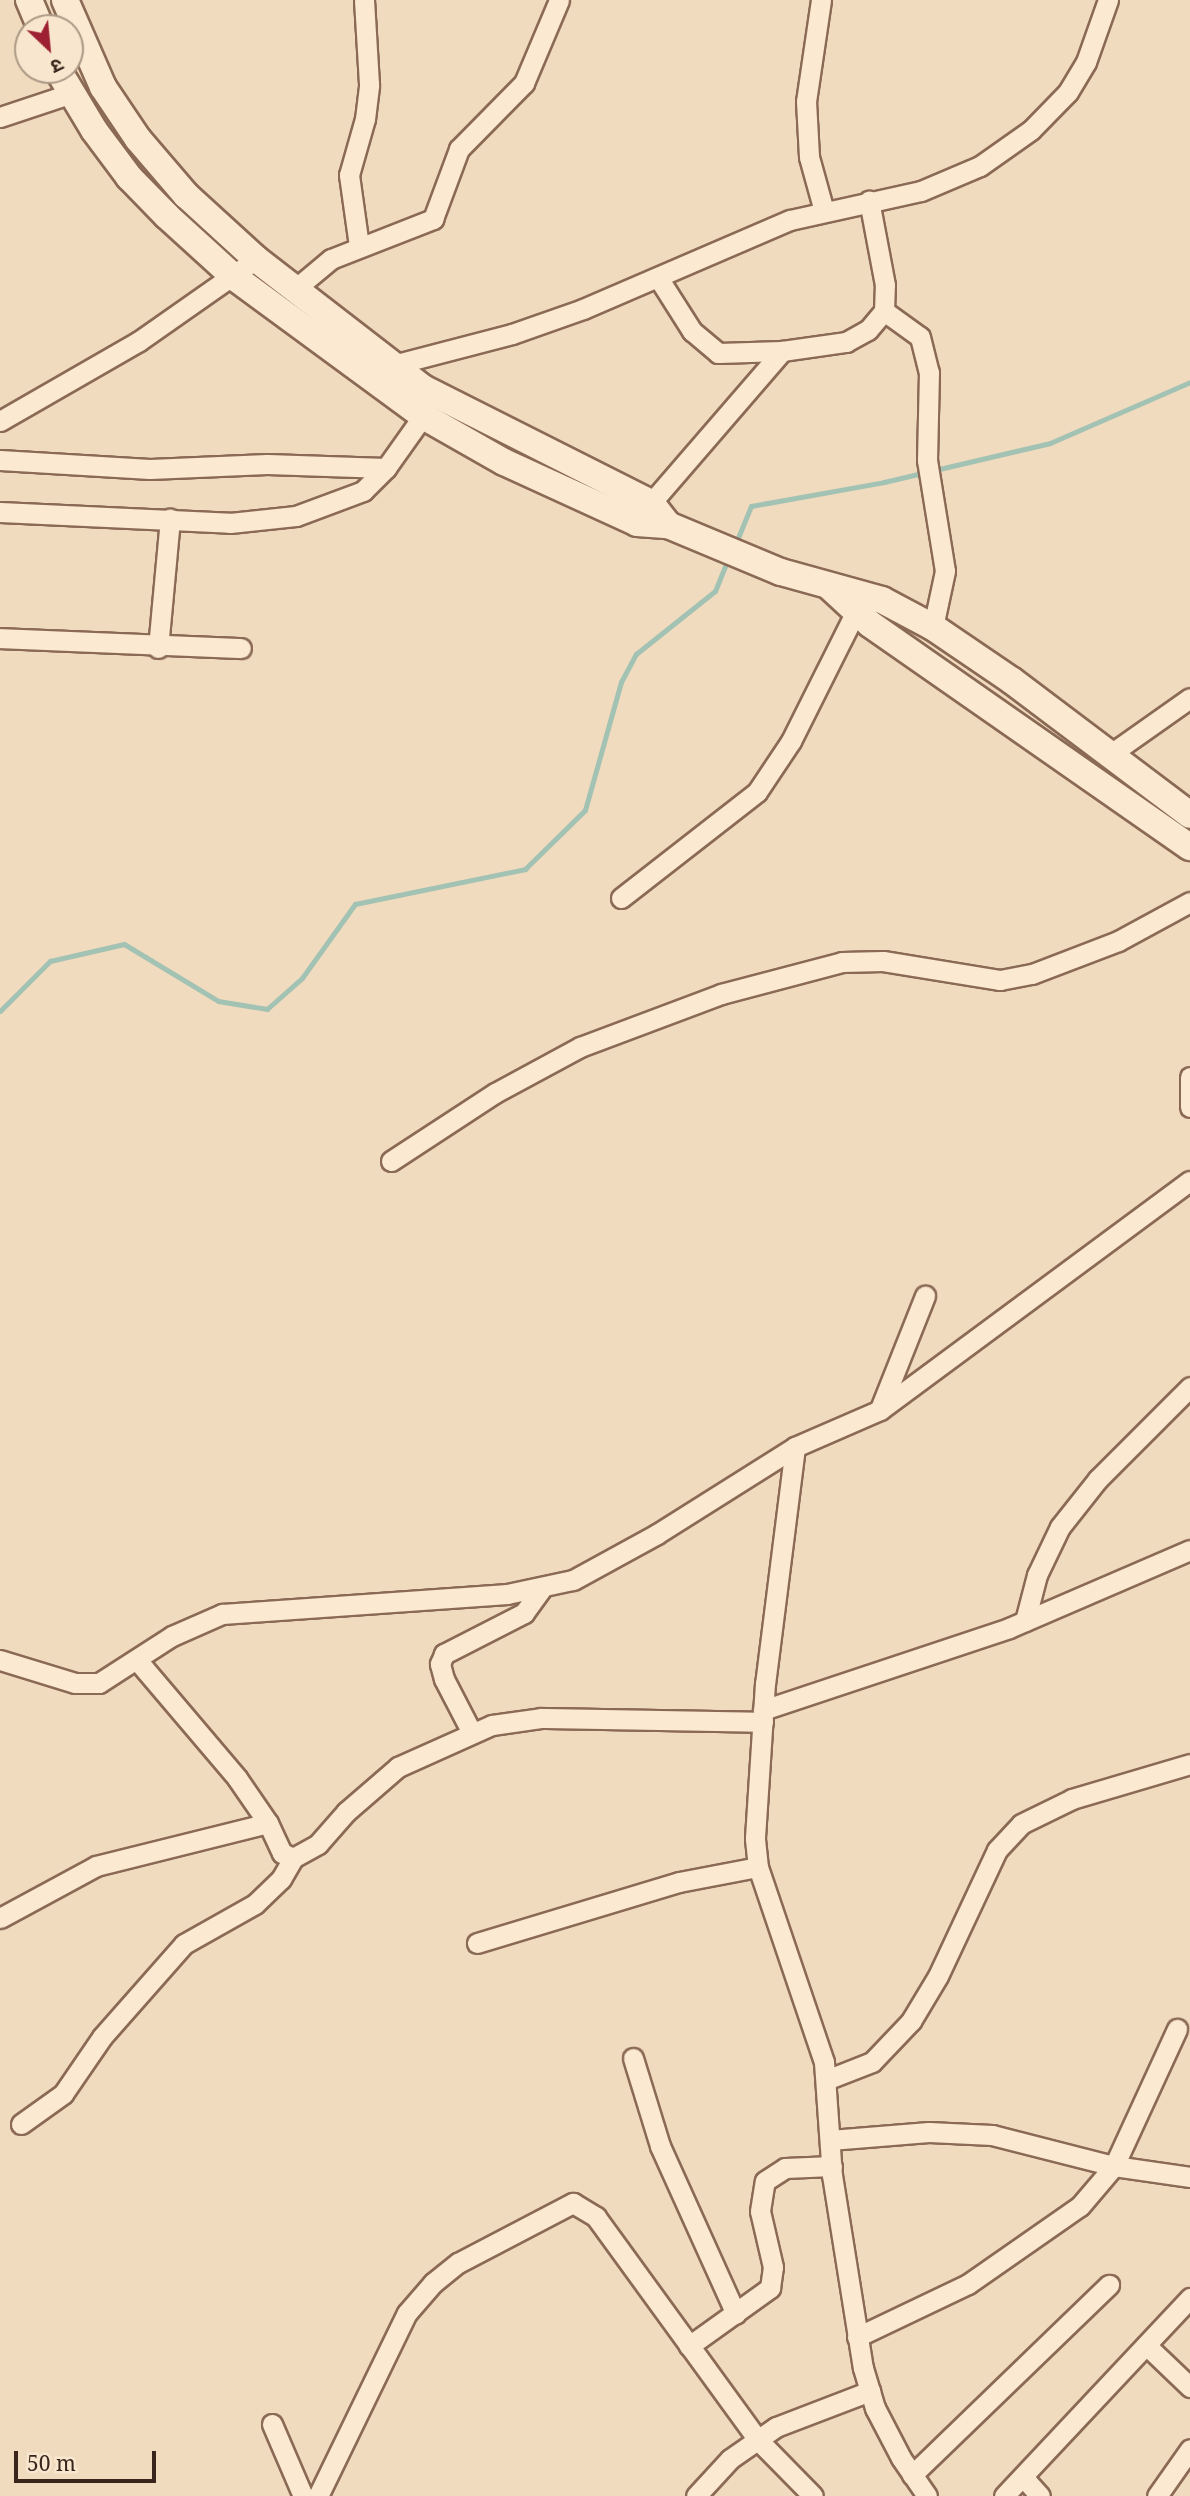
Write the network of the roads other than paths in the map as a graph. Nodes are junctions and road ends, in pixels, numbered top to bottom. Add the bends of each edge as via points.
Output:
1 (65, 0) edge
2 (364, 0) edge
3 (821, 0) edge
4 (1108, 0) edge
5 (557, 1) edge
6 (67, 84) edge
7 (72, 93) junction
8 (0, 117) edge
9 (869, 200) junction
10 (824, 211) junction
11 (359, 246) junction
12 (257, 259) junction
13 (234, 277) junction
14 (659, 279) junction
15 (295, 289) junction
16 (884, 311) junction
17 (782, 351) junction
18 (394, 365) junction
19 (423, 416) junction
20 (0, 421) edge
21 (0, 460) edge
22 (386, 468) junction
23 (651, 503) junction
24 (0, 512) edge
25 (170, 519) junction
26 (668, 525) junction
27 (827, 584) junction
28 (856, 611) junction
29 (933, 626) junction
30 (0, 638) edge
31 (158, 648) junction
32 (241, 648) dead end
33 (1190, 698) edge
34 (1112, 752) junction
35 (1190, 815) edge
36 (1190, 847) edge
37 (621, 898) dead end
38 (1190, 902) edge
39 (1190, 1077) edge
40 (1190, 1107) edge
41 (391, 1161) dead end
42 (1190, 1181) edge
43 (925, 1296) dead end
44 (1190, 1387) edge
45 (880, 1410) junction
46 (795, 1447) junction
47 (1190, 1550) edge
48 (541, 1590) junction
49 (1025, 1621) junction
50 (0, 1660) edge
51 (137, 1660) junction
52 (763, 1716) junction
53 (472, 1733) junction
54 (1190, 1765) edge
55 (268, 1823) junction
56 (293, 1858) junction
57 (758, 1867) junction
58 (0, 1918) edge
59 (477, 1943) dead end
60 (1177, 2029) dead end
61 (633, 2058) dead end
62 (826, 2080) junction
63 (22, 2124) dead end
64 (830, 2140) junction
65 (832, 2166) junction
66 (1114, 2166) junction
67 (1190, 2177) edge
68 (1109, 2285) dead end
69 (1190, 2298) edge
70 (736, 2314) junction
71 (857, 2337) junction
72 (1146, 2345) junction
73 (690, 2346) junction
74 (1190, 2387) edge
75 (870, 2391) junction
76 (272, 2424) dead end
77 (758, 2440) junction
78 (1190, 2449) edge
79 (912, 2475) junction
80 (1023, 2477) junction
81 (303, 2496) edge
82 (318, 2496) edge
83 (696, 2496) edge
84 (813, 2496) edge
85 (928, 2496) edge
86 (1004, 2496) edge
87 (1040, 2496) edge
88 (1157, 2496) edge

1 - 12 street via 103,87 138,139 186,195
2 - 11 street via 369,83 365,119 349,175
3 - 10 street via 806,101 809,157
4 - 9 street via 1087,62 1068,92 1031,130 980,166 921,191
5 - 11 street via 524,83 460,149 433,219
6 - 7 street
7 - 8 street
7 - 13 street via 129,177
9 - 10 street
9 - 16 street via 885,285
10 - 14 street via 741,239
11 - 15 street via 331,259
12 - 13 street
12 - 15 street
13 - 19 street
13 - 20 street via 139,341
14 - 17 street via 692,331 718,353
14 - 18 street via 512,334
15 - 18 street
16 - 17 street via 869,330 846,342
16 - 29 street via 920,337 929,372 927,460 945,571
17 - 23 street
18 - 23 street via 424,388 516,438
19 - 22 street
19 - 26 street via 504,462 638,523
21 - 22 street via 150,469 267,464
22 - 25 street via 363,491 296,516 230,523
23 - 26 street
24 - 25 street
25 - 31 street
26 - 27 street via 770,568
27 - 28 street
27 - 29 street via 882,600
28 - 36 street
28 - 37 street via 791,741 757,792
29 - 34 street
30 - 31 street
31 - 32 street
33 - 34 street
34 - 35 street
38 - 41 street via 1118,941 1032,974 1000,980 883,961 842,962 721,994 580,1047 495,1093
39 - 40 street
42 - 45 street
43 - 45 street
44 - 49 street via 1098,1479 1060,1527 1037,1575
45 - 46 street
46 - 48 street via 657,1534 573,1580
46 - 52 street
47 - 49 street
48 - 51 street via 222,1614 172,1636
48 - 53 street via 524,1613 444,1654 440,1664 444,1679
49 - 52 street
50 - 51 street via 75,1683 99,1683
51 - 55 street via 237,1778
52 - 53 street via 516,1718
52 - 57 street via 755,1839
53 - 56 street via 398,1767 346,1812 318,1844
54 - 62 street via 1072,1799 1021,1824 997,1850 938,1976 911,2021 872,2062
55 - 56 street via 282,1853
55 - 58 street via 96,1866
56 - 63 street via 281,1879 255,1904 184,1944 102,2038 64,2094
57 - 59 street via 678,1882
57 - 62 street
60 - 66 street
61 - 70 street via 660,2146
62 - 64 street
64 - 65 street
64 - 66 street via 929,2132 992,2135
65 - 70 street via 785,2168 765,2180 760,2211 772,2280 764,2294
65 - 71 street
66 - 67 street
66 - 71 street via 1080,2206 1032,2242 968,2284
68 - 79 street
69 - 72 street
70 - 73 street
71 - 75 street
72 - 74 street
72 - 80 street
73 - 77 street
73 - 82 street via 596,2217 573,2203 560,2208 458,2263 407,2314
75 - 77 street via 796,2418
75 - 79 street
76 - 81 street
77 - 83 street via 705,2482
77 - 84 street
78 - 88 street
79 - 85 street
80 - 86 street
80 - 87 street

